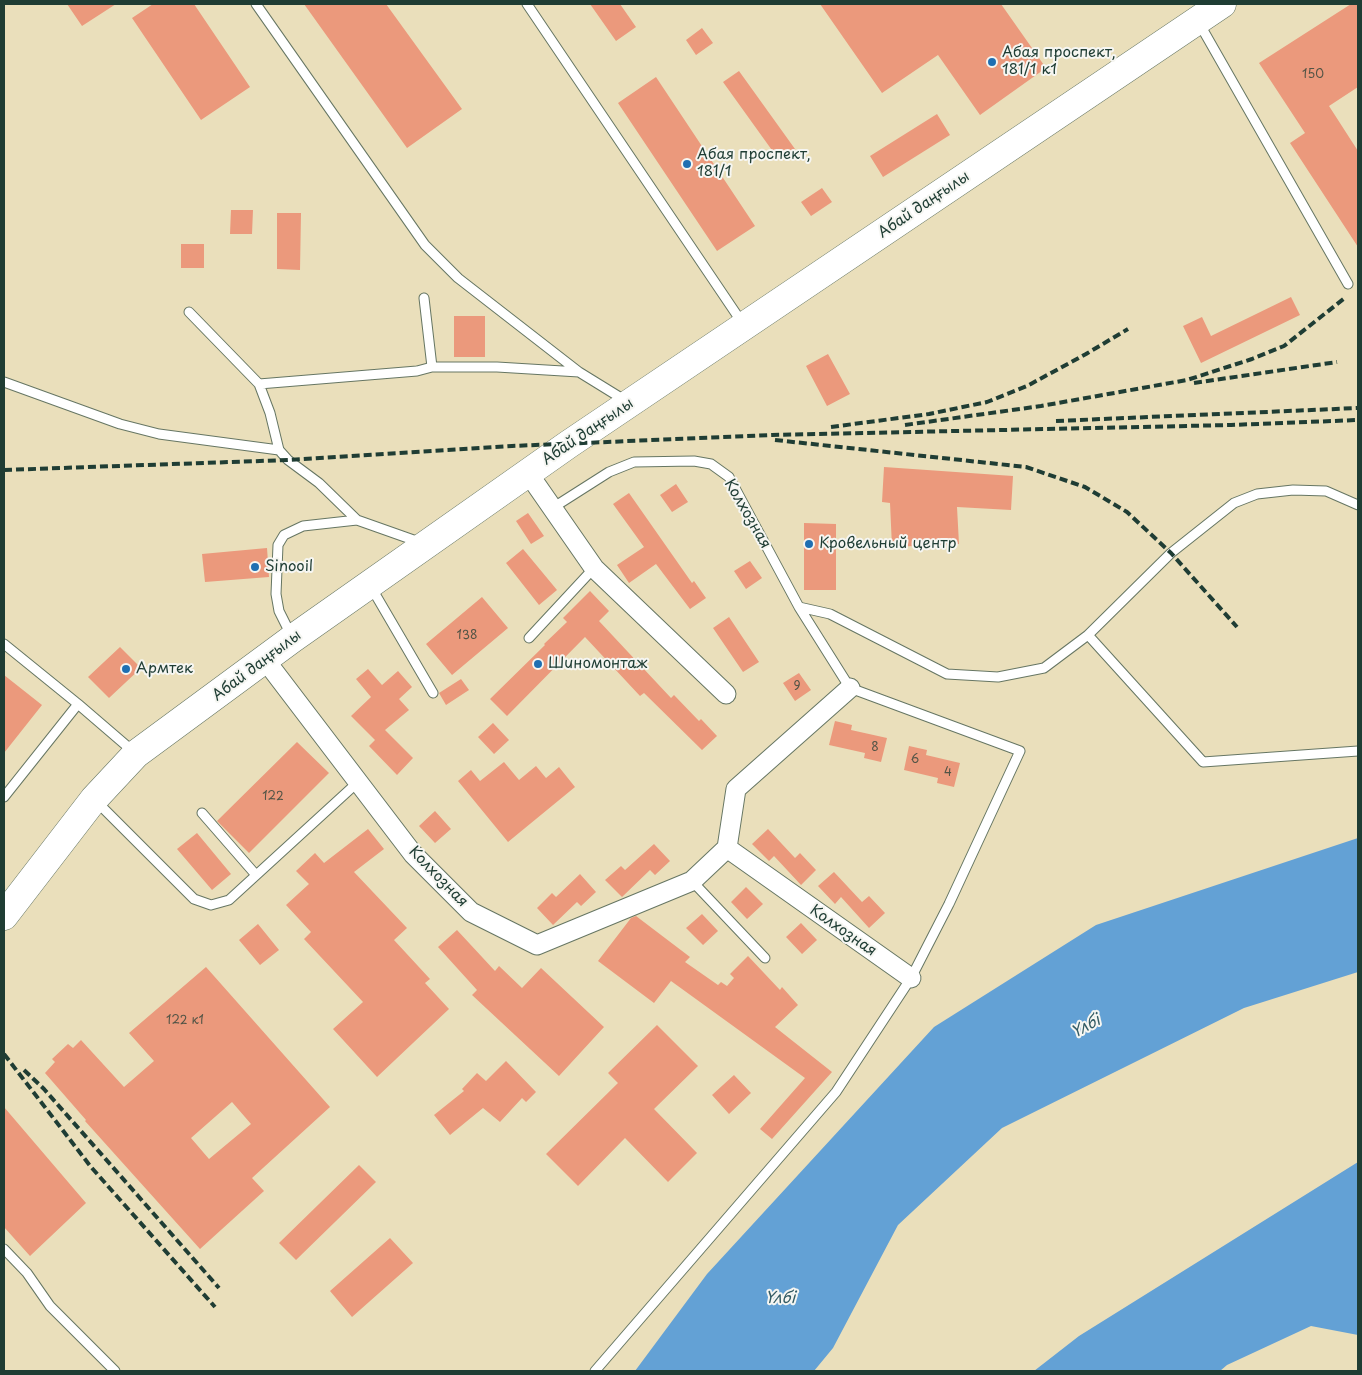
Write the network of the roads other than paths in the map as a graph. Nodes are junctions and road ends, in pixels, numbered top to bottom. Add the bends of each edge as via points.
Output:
1 (256, 4) edge
2 (527, 4) edge
3 (1222, 4) edge
4 (1197, 20) junction
5 (1348, 284) dead end
6 (424, 298) dead end
7 (189, 312) dead end
8 (744, 327) junction
9 (432, 367) junction
10 (579, 372) junction
11 (4, 382) edge
12 (259, 384) junction
13 (630, 404) junction
14 (279, 450) junction
15 (528, 473) junction
16 (1358, 505) edge
17 (554, 507) junction
18 (357, 520) junction
19 (427, 544) junction
20 (594, 568) junction
21 (370, 584) junction
22 (799, 608) junction
23 (1088, 634) junction
24 (529, 638) dead end
25 (292, 639) junction
26 (4, 644) edge
27 (266, 660) junction
28 (850, 688) junction
29 (433, 693) dead end
30 (726, 694) dead end
31 (78, 704) junction
32 (1358, 752) edge
33 (136, 754) junction
34 (358, 782) junction
35 (4, 798) edge
36 (94, 799) junction
37 (202, 813) dead end
38 (727, 848) junction
39 (256, 875) junction
40 (692, 881) junction
41 (4, 916) edge
42 (765, 958) dead end
43 (911, 978) junction
44 (4, 1249) edge
45 (115, 1371) edge
46 (595, 1371) edge

1 - 10 lane via 425,245 458,278
2 - 8 lane
3 - 4 main road, Абай даңғылы
4 - 5 lane
4 - 8 main road, Абай даңғылы
6 - 9 lane
7 - 12 lane
8 - 13 main road, Абай даңғылы
9 - 10 lane
9 - 12 lane
10 - 13 lane
11 - 14 lane via 120,424 159,434
12 - 14 lane
13 - 15 main road, Абай даңғылы
14 - 18 lane
15 - 17 street
15 - 19 main road, Абай даңғылы
16 - 23 lane via 1326,491 1293,490 1256,494 1234,503 1171,552
17 - 20 street
17 - 22 lane, Колхозная via 608,472 634,462 694,460 711,464 729,477
18 - 19 lane
18 - 25 lane via 303,526 284,535 278,545 276,594 279,611
19 - 21 main road, Абай даңғылы
20 - 24 lane
20 - 30 street
21 - 25 main road, Абай даңғылы
21 - 29 lane
22 - 23 lane via 830,614 947,674 998,676 1044,668
22 - 28 lane, Колхозная
23 - 32 lane via 1203,762
25 - 27 main road, Абай даңғылы
26 - 31 lane
27 - 33 main road, Абай даңғылы
27 - 34 street, Колхозная
28 - 38 street via 736,789
28 - 43 lane via 1020,751
31 - 33 lane
31 - 35 lane
33 - 36 main road, Абай даңғылы
34 - 39 lane
34 - 40 street, Колхозная via 413,854 471,912 537,945
36 - 39 lane via 194,899 211,905 229,900
36 - 41 main road, Абай даңғылы
37 - 39 lane
38 - 40 street, Колхозная
38 - 43 street, Колхозная
40 - 42 lane
43 - 46 lane via 836,1092
44 - 45 lane via 50,1306

